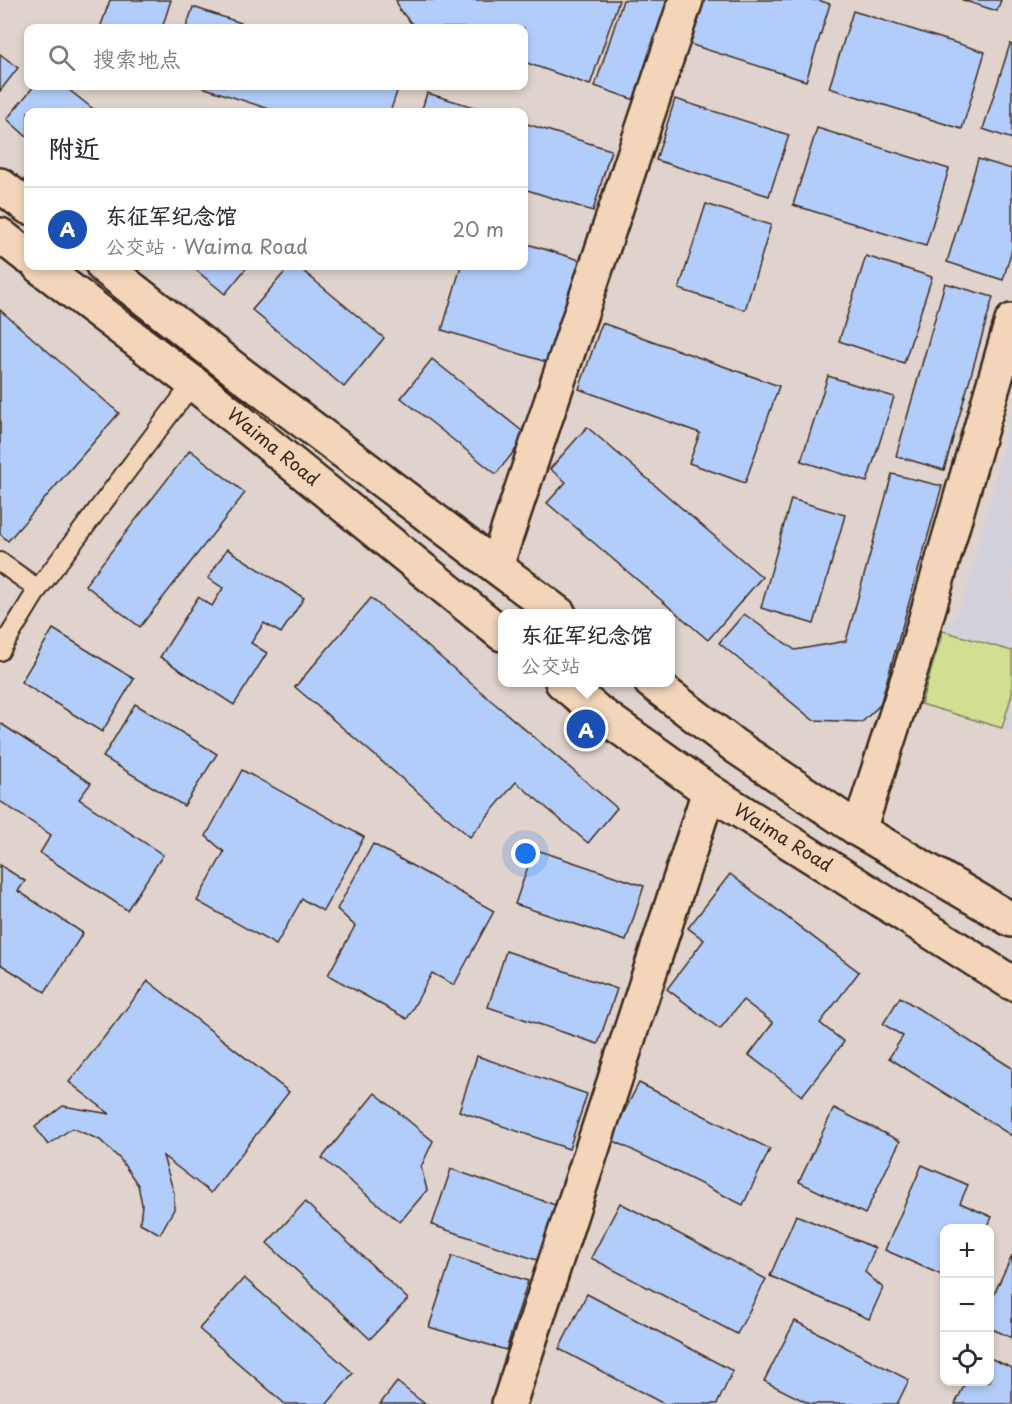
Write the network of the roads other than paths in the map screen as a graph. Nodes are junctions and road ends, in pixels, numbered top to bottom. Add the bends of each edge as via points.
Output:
1 (686, 0) edge
2 (0, 185) edge
3 (24, 204) edge
4 (0, 235) edge
5 (24, 254) edge
6 (44, 270) edge
7 (108, 270) edge
8 (1012, 321) edge
9 (193, 383) junction
10 (0, 562) edge
11 (495, 566) junction
12 (38, 589) junction
13 (552, 609) edge
14 (498, 631) edge
15 (0, 651) edge
16 (568, 687) edge
17 (658, 687) edge
18 (709, 791) junction
19 (859, 830) junction
20 (1012, 920) edge
21 (1012, 983) edge
22 (509, 1404) edge

1 - 11 street
2 - 3 street
4 - 5 street
6 - 9 street, Waima Road
7 - 11 street, Waima Road
8 - 19 street via 913,663
9 - 12 lane
9 - 14 street, Waima Road
10 - 12 lane
11 - 13 street, Waima Road
12 - 15 lane
16 - 18 street, Waima Road
17 - 19 street via 735,746
18 - 21 street, Waima Road
18 - 22 street
19 - 20 street

